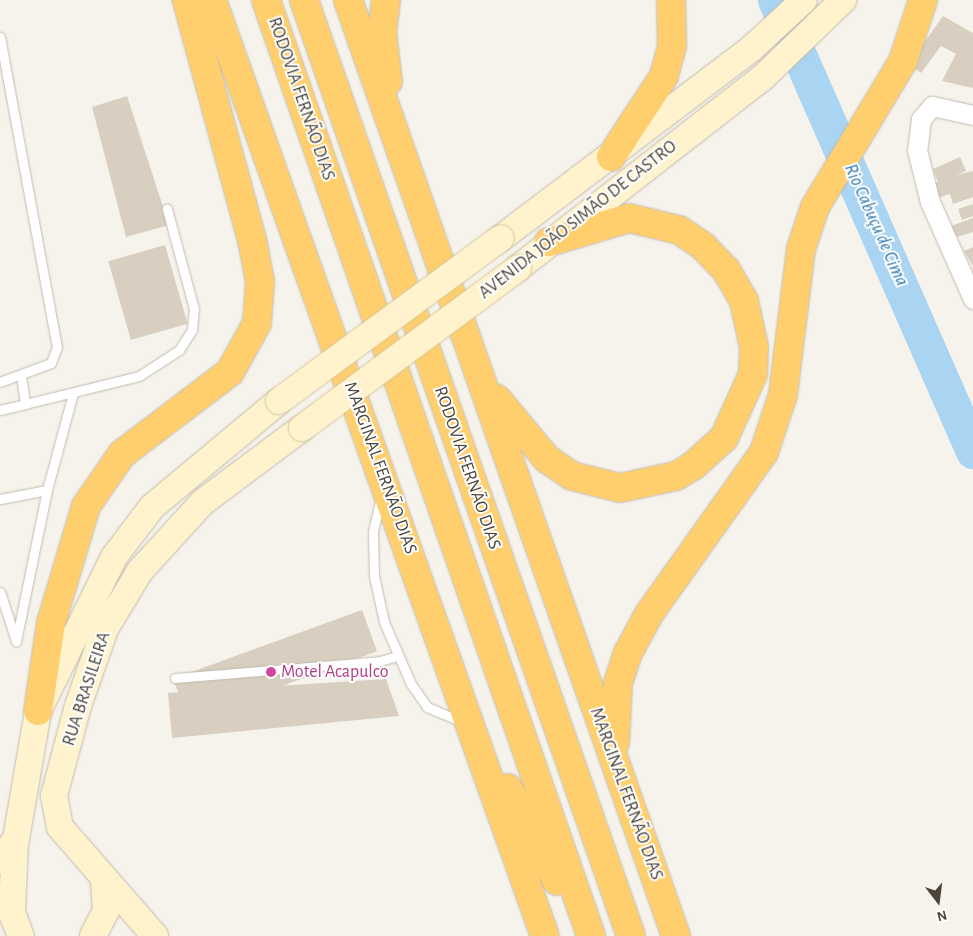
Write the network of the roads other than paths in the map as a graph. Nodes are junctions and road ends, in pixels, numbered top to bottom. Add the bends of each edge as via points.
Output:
1 (187, 0) edge
2 (212, 0) edge
3 (266, 0) edge
4 (304, 0) edge
5 (348, 0) edge
6 (386, 0) edge
7 (671, 0) edge
8 (804, 0) edge
9 (843, 0) edge
10 (923, 0) edge
11 (0, 37) edge
12 (973, 115) edge
13 (394, 136) junction
14 (611, 156) junction
15 (167, 209) dead end
16 (549, 242) junction
17 (973, 299) edge
18 (477, 370) junction
19 (21, 375) junction
20 (0, 382) edge
21 (73, 393) junction
22 (279, 401) joint
23 (25, 404) junction
24 (0, 410) edge
25 (302, 428) joint
26 (385, 482) junction
27 (47, 490) junction
28 (0, 499) edge
29 (0, 592) edge
30 (398, 656) junction
31 (175, 678) dead end
32 (38, 711) junction
33 (474, 726) junction
34 (616, 769) junction
35 (16, 839) junction
36 (0, 861) edge
37 (524, 877) junction
38 (104, 879) junction
39 (21, 936) edge
40 (93, 936) edge
41 (155, 936) edge
42 (535, 936) edge
43 (545, 936) edge
44 (587, 936) edge
45 (591, 936) edge
46 (631, 936) edge
47 (676, 936) edge

1 - 32 highway via 252,240 260,281 257,323 230,372 122,454 86,506 51,623
2 - 26 highway, MARGINAL FERNÃO DIAS
3 - 45 highway, RODOVIA FERNÃO DIAS
4 - 46 highway, RODOVIA FERNÃO DIAS
5 - 13 highway, MARGINAL FERNÃO DIAS
6 - 13 highway via 382,32
7 - 14 highway via 672,46 664,76
8 - 14 main road, AVENIDA JOÃO SIMÃO DE CASTRO via 751,49
9 - 16 main road, AVENIDA JOÃO SIMÃO DE CASTRO via 821,25 761,79
10 - 34 highway via 903,62 815,207 801,249 783,395 772,432 740,490 673,578 628,653 614,709
11 - 19 lane via 57,347 51,363
12 - 17 street via 940,104 926,111 918,150 930,202
13 - 18 highway, MARGINAL FERNÃO DIAS
14 - 22 main road, AVENIDA JOÃO SIMÃO DE CASTRO, bridge
15 - 21 lane via 192,291 192,330 179,350 155,369
16 - 18 highway via 629,218 663,224 703,246 726,270 750,320 753,374 739,412 724,438 694,464 654,483 620,488 572,476 547,459 516,426
16 - 25 main road, AVENIDA JOÃO SIMÃO DE CASTRO, bridge
18 - 34 highway, MARGINAL FERNÃO DIAS
19 - 20 lane
19 - 23 lane
21 - 23 lane
21 - 27 lane
22 - 32 main road, RUA BRASILEIRA via 152,507 114,557
23 - 24 lane
25 - 38 main road, RUA BRASILEIRA via 231,479 184,520 140,571 105,629 78,706 54,796 60,827
26 - 30 lane via 373,532 374,576
26 - 33 highway, MARGINAL FERNÃO DIAS
27 - 28 lane
27 - 29 lane via 16,640
30 - 31 lane via 380,661
30 - 33 lane via 427,707 444,718
32 - 35 main road, RUA BRASILEIRA
33 - 37 highway, MARGINAL FERNÃO DIAS
33 - 44 highway
34 - 47 highway, MARGINAL FERNÃO DIAS
35 - 36 main road, RUA BRASILEIRA
35 - 39 main road via 12,913
37 - 42 main road
37 - 43 highway, MARGINAL FERNÃO DIAS
38 - 40 main road via 106,911
38 - 41 main road, RUA BRASILEIRA

